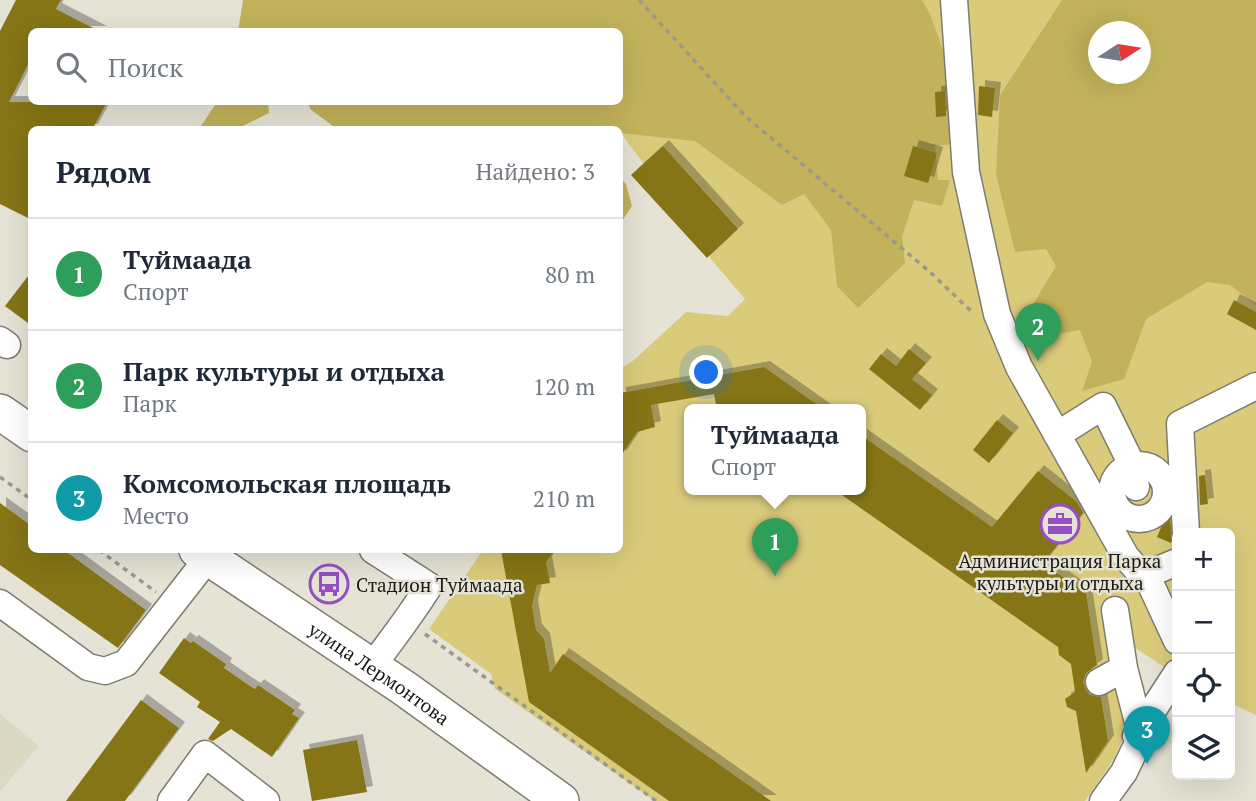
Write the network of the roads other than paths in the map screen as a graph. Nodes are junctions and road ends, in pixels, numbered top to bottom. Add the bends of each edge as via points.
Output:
1 (954, 0) edge
2 (1256, 386) edge
3 (0, 412) edge
4 (28, 431) edge
5 (1057, 435) junction
6 (1186, 528) edge
7 (1122, 550) junction
8 (378, 553) edge
9 (202, 554) edge
10 (1172, 564) edge
11 (1143, 576) junction
12 (0, 603) edge
13 (1115, 610) dead end
14 (1172, 630) edge
15 (372, 667) junction
16 (1124, 668) junction
17 (1098, 673) dead end
18 (1172, 681) edge
19 (1140, 730) junction
20 (171, 801) edge
21 (266, 801) edge
22 (561, 801) edge
23 (1091, 801) edge
24 (1103, 801) edge

1 - 5 street via 966,172 998,314 1019,367
2 - 6 street via 1180,424
3 - 4 main road
5 - 7 street
5 - 7 street via 1103,405 1139,491
7 - 11 street
8 - 15 street via 429,586
9 - 12 street via 172,604 126,663 105,671 88,667
9 - 15 main road, улица Лермонтова
10 - 11 street
11 - 14 street
13 - 16 street
15 - 22 main road, улица Лермонтова
16 - 17 street
16 - 19 street
18 - 19 street
19 - 23 street
19 - 24 street via 1124,772
20 - 21 street via 205,754

